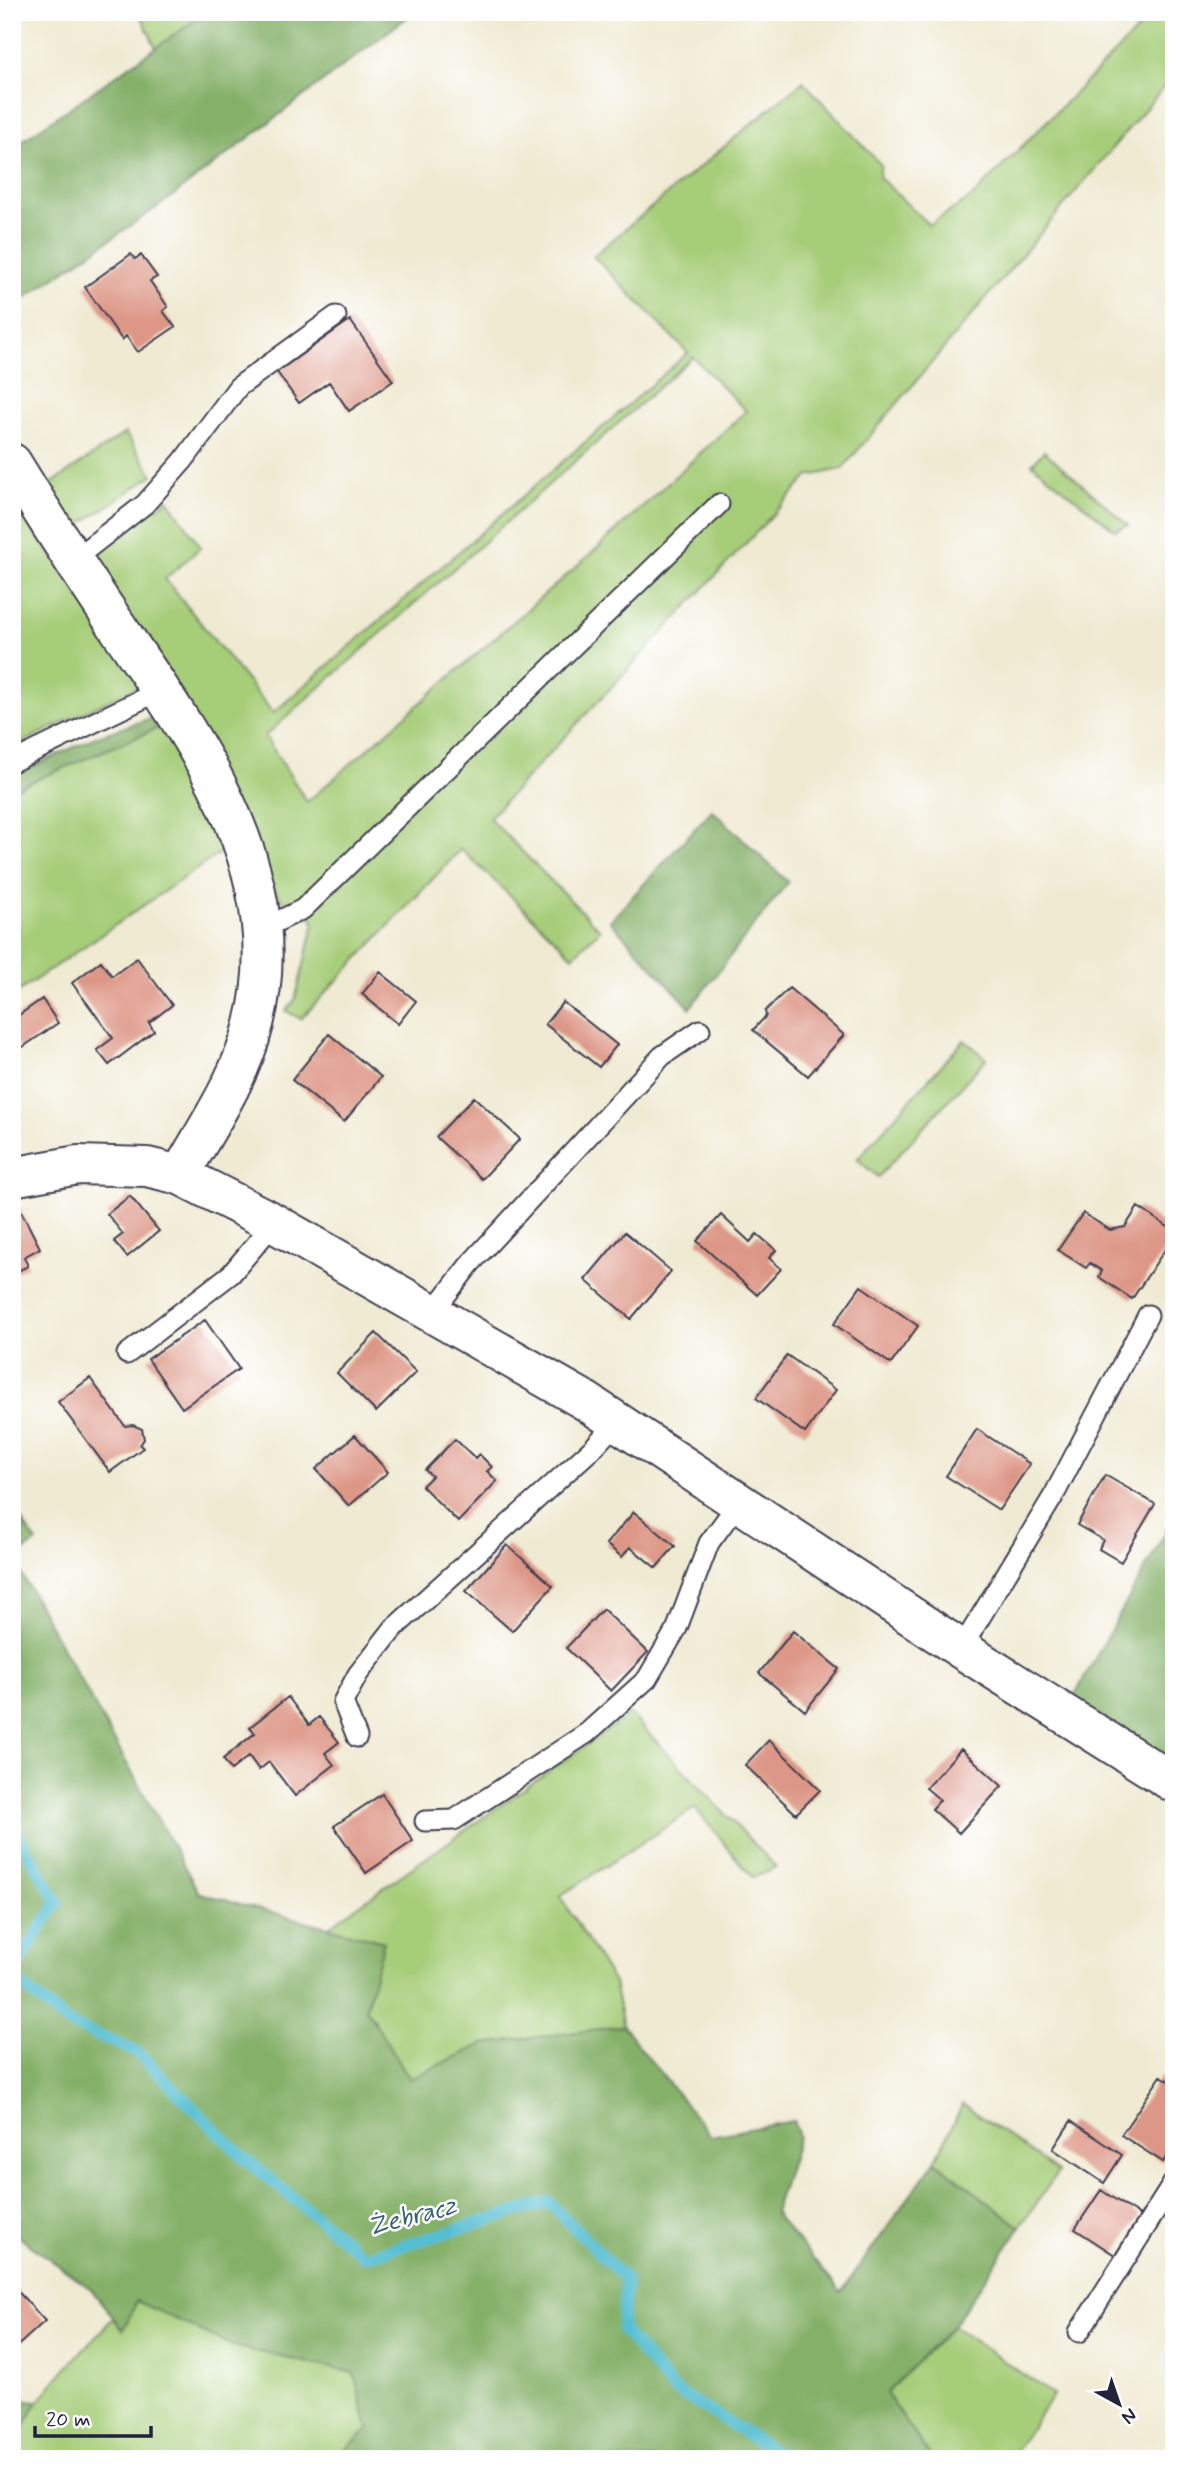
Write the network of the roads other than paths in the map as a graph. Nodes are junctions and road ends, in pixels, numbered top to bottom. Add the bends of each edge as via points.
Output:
1 (336, 316) dead end
2 (12, 463) edge
3 (719, 504) dead end
4 (73, 561) junction
5 (161, 690) junction
6 (12, 762) edge
7 (262, 929) junction
8 (700, 1030) dead end
9 (180, 1175) junction
10 (12, 1177) edge
11 (274, 1223) junction
12 (433, 1312) junction
13 (1148, 1315) dead end
14 (127, 1354) dead end
15 (617, 1422) junction
16 (739, 1502) junction
17 (961, 1649) junction
18 (357, 1737) dead end
19 (1174, 1783) edge
20 (425, 1821) dead end
21 (1174, 2182) edge
22 (1079, 2332) dead end

1 - 4 lane via 238,387 145,504
2 - 4 street
3 - 7 lane via 303,909
4 - 5 street
5 - 6 lane
5 - 7 street via 201,751 243,837
7 - 9 street via 260,996 242,1063
8 - 12 lane via 653,1066 470,1264
9 - 10 street via 110,1164
9 - 11 street
11 - 12 street
11 - 14 lane via 231,1274
12 - 15 street
13 - 17 lane via 1054,1495
15 - 16 street
15 - 18 lane via 394,1628 358,1674 343,1702
16 - 17 street
16 - 20 lane via 709,1543 677,1628 647,1679 587,1733 454,1820
17 - 19 street
21 - 22 lane

